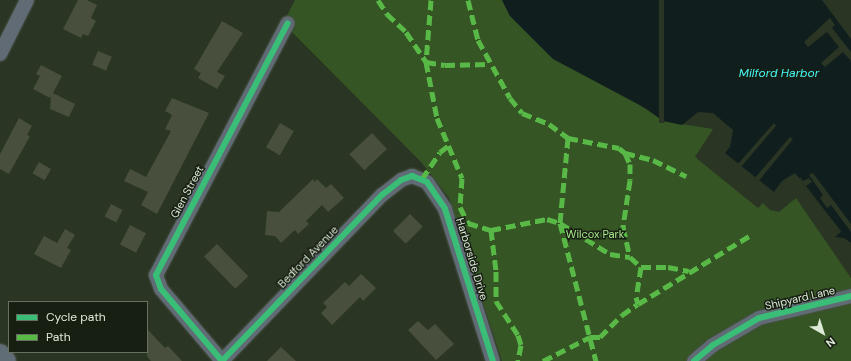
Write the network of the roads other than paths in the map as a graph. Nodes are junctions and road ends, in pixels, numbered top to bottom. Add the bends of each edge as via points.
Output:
1 (27, 0) edge
2 (288, 23) dead end
3 (0, 54) edge
4 (414, 176) joint
5 (851, 296) edge
6 (0, 354) edge
7 (6, 361) edge
8 (222, 361) edge
9 (493, 361) edge
10 (694, 361) edge

1 - 3 street
2 - 8 street, Glen Street via 156,275 161,289
4 - 8 street, Bedford Avenue via 404,178 382,195
4 - 9 street, Harborside Drive via 427,182 445,209
5 - 10 street, Shipyard Lane via 767,316 713,345
6 - 7 main road

